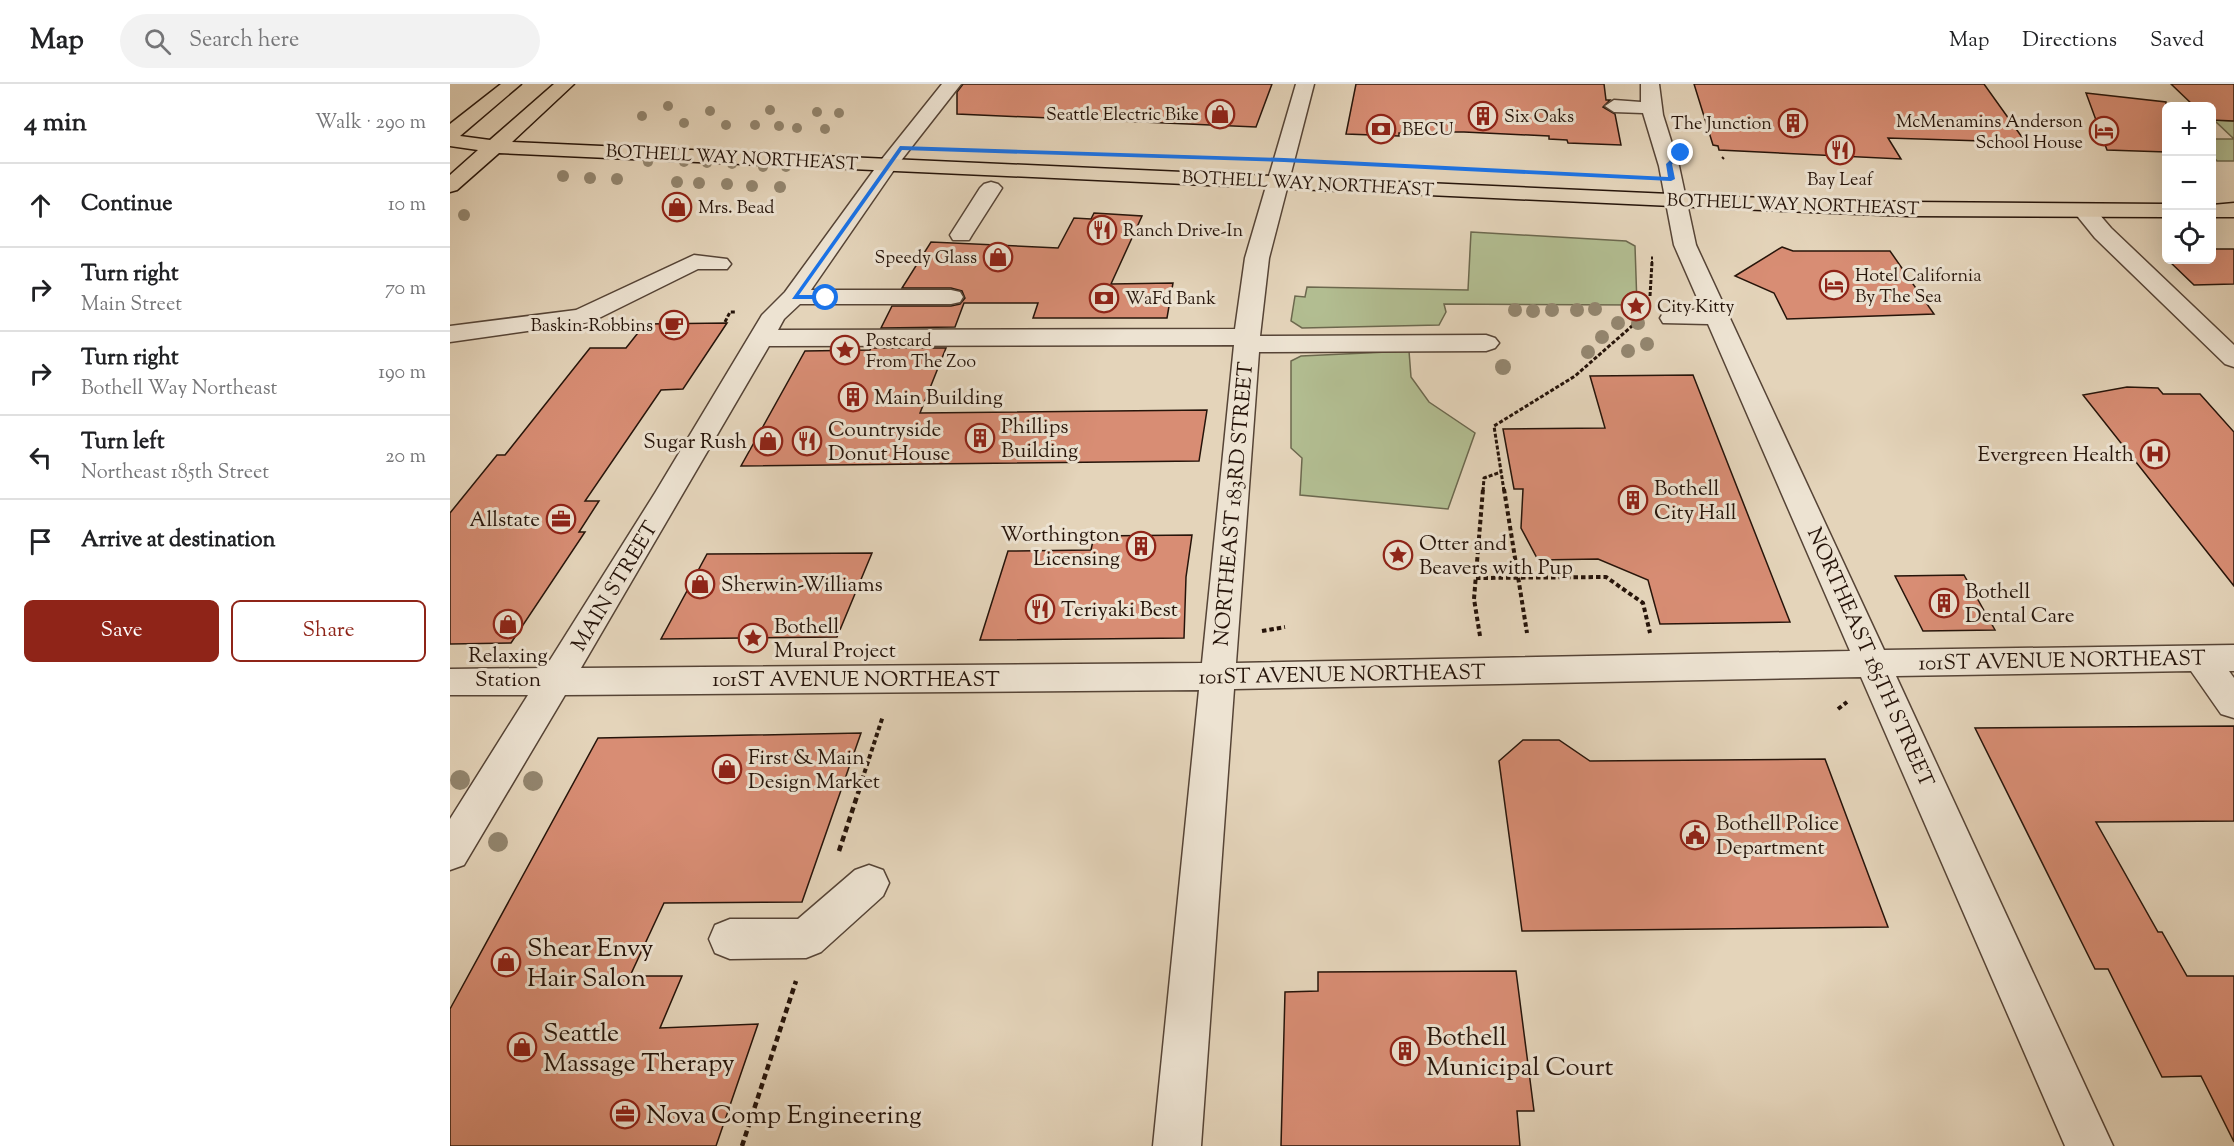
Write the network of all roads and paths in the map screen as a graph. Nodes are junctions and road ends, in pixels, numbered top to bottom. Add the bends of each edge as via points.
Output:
1 (512, 84) edge
2 (565, 84) edge
3 (952, 84) edge
4 (1305, 84) edge
5 (1650, 84) edge
6 (1665, 84) edge
7 (1614, 106) dead end
8 (1666, 111) junction
9 (450, 138) edge
10 (501, 140) junction
11 (895, 156) junction
12 (1133, 156) dead end
13 (1261, 160) dead end
14 (1284, 160) junction
15 (1305, 161) dead end
16 (1667, 180) junction
17 (1695, 180) dead end
18 (1277, 182) junction
19 (1787, 184) dead end
20 (450, 186) edge
21 (991, 188) dead end
22 (2234, 190) edge
23 (2162, 191) edge
24 (2216, 191) edge
25 (2234, 210) edge
26 (2162, 211) edge
27 (2216, 211) edge
28 (2085, 212) junction
29 (961, 235) dead end
30 (1652, 252) dead end
31 (719, 264) dead end
32 (951, 297) dead end
33 (1650, 304) dead end
34 (737, 312) dead end
35 (1643, 316) dead end
36 (1717, 316) junction
37 (776, 317) junction
38 (1672, 318) dead end
39 (725, 322) dead end
40 (450, 334) edge
41 (1247, 340) junction
42 (1486, 343) dead end
43 (2234, 359) edge
44 (1501, 472) junction
45 (1519, 577) junction
46 (1476, 578) junction
47 (1648, 622) dead end
48 (1526, 626) dead end
49 (1285, 627) dead end
50 (1258, 631) dead end
51 (1480, 641) dead end
52 (2218, 658) edge
53 (1873, 662) junction
54 (1218, 675) junction
55 (450, 682) edge
56 (556, 682) junction
57 (1850, 700) dead end
58 (2234, 704) edge
59 (1838, 709) dead end
60 (450, 853) edge
61 (869, 883) dead end
62 (730, 939) dead end
63 (1177, 1146) edge
64 (2089, 1146) edge

1 - 9 main road, BOTHELL WAY NORTHEAST
2 - 10 main road
3 - 11 street, MAIN STREET
4 - 14 street, NORTHEAST 183RD STREET
5 - 8 street, NORTHEAST 185TH STREET
6 - 8 street, NORTHEAST 185TH STREET
7 - 8 street
8 - 16 street, NORTHEAST 185TH STREET via 1681,153
9 - 10 main road, BOTHELL WAY NORTHEAST
10 - 11 main road, BOTHELL WAY NORTHEAST
10 - 20 main road
11 - 12 main road, BOTHELL WAY NORTHEAST
11 - 18 main road, BOTHELL WAY NORTHEAST
11 - 37 street, MAIN STREET
13 - 14 main road, BOTHELL WAY NORTHEAST
14 - 15 main road, BOTHELL WAY NORTHEAST
14 - 18 street, NORTHEAST 183RD STREET
16 - 17 main road, BOTHELL WAY NORTHEAST
16 - 18 main road, BOTHELL WAY NORTHEAST
16 - 28 main road, BOTHELL WAY NORTHEAST via 1908,209
16 - 36 street, NORTHEAST 185TH STREET via 1685,245
18 - 41 street, NORTHEAST 183RD STREET via 1257,258
19 - 23 main road, BOTHELL WAY NORTHEAST
21 - 29 street
22 - 24 main road
25 - 27 main road
26 - 28 main road, BOTHELL WAY NORTHEAST
28 - 43 street
30 - 33 path
31 - 40 street via 694,262 582,317
32 - 37 street
34 - 39 path via 730,312
35 - 44 path via 1575,376 1494,426
36 - 38 street
36 - 53 street, NORTHEAST 185TH STREET
37 - 41 street
37 - 56 street, MAIN STREET
41 - 42 street
41 - 54 street, NORTHEAST 183RD STREET
44 - 45 path
44 - 46 path via 1484,478
45 - 46 path
45 - 47 path via 1606,577 1643,603
45 - 48 path
46 - 51 path via 1474,599
49 - 50 path
52 - 53 street, 101ST AVENUE NORTHEAST
52 - 58 street
53 - 54 street, 101ST AVENUE NORTHEAST
53 - 64 street, NORTHEAST 185TH STREET
54 - 56 street, 101ST AVENUE NORTHEAST
54 - 63 street, NORTHEAST 183RD STREET
55 - 56 street, 101ST AVENUE NORTHEAST
56 - 60 street, MAIN STREET
57 - 59 path
61 - 62 street via 806,938

